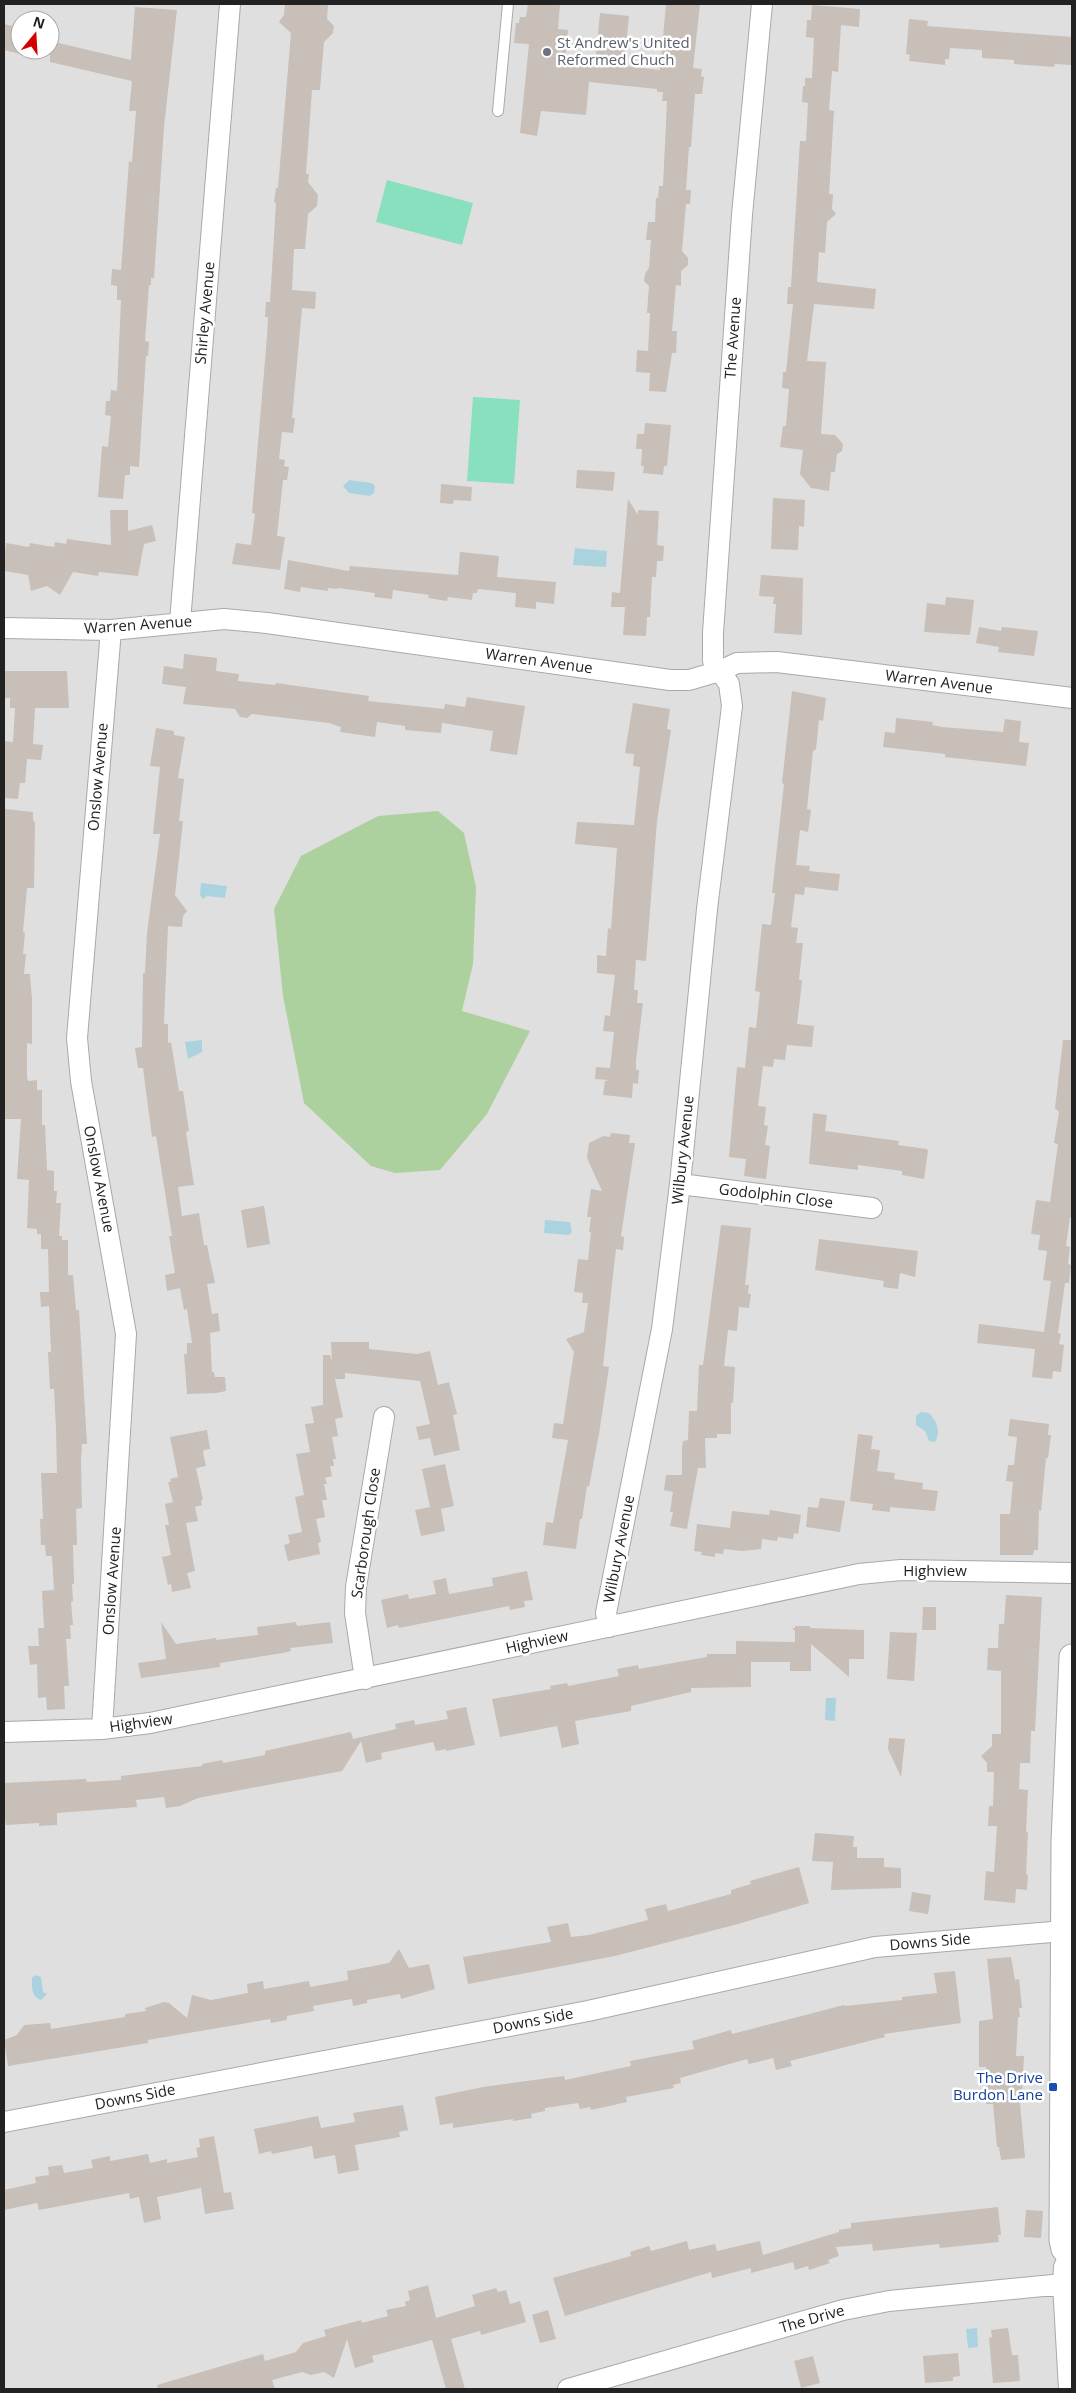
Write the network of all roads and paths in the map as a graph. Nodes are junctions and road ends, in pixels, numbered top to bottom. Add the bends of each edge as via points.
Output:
1 (230, 4) edge
2 (508, 4) edge
3 (762, 4) edge
4 (498, 110) dead end
5 (180, 622) junction
6 (4, 628) edge
7 (111, 630) junction
8 (720, 672) junction
9 (1072, 698) edge
10 (680, 1184) junction
11 (872, 1208) dead end
12 (384, 1417) dead end
13 (1072, 1573) edge
14 (609, 1627) junction
15 (1072, 1657) edge
16 (365, 1679) junction
17 (102, 1729) junction
18 (4, 1732) edge
19 (1064, 1931) junction
20 (4, 2122) edge
21 (1071, 2256) edge
22 (1063, 2284) junction
23 (568, 2389) edge
24 (1069, 2389) edge

1 - 5 street, Shirley Avenue
2 - 4 lane
3 - 8 street, The Avenue via 742,215 713,633 714,661
5 - 7 street, Warren Avenue
5 - 8 street, Warren Avenue via 224,619 267,623 670,680 688,680
6 - 7 street, Warren Avenue
7 - 17 street, Onslow Avenue via 76,1038 126,1334
8 - 9 street, Warren Avenue via 737,663 777,662
8 - 10 street, Wilbury Avenue via 732,694 732,706 707,909
10 - 11 street, Godolphin Close
10 - 14 street, Wilbury Avenue via 662,1329 606,1613
12 - 16 street, Scarborough Close via 356,1587 355,1613
13 - 14 street, Highview via 883,1571 834,1578
14 - 16 street, Highview
15 - 19 street via 1064,1842
16 - 17 street, Highview via 181,1717
17 - 18 street, Highview
19 - 20 street, Downs Side via 875,1947 588,2010
19 - 21 street via 1062,2240 1064,2249
21 - 22 street via 1064,2267
22 - 23 street, The Drive via 889,2301 843,2310
22 - 24 street

